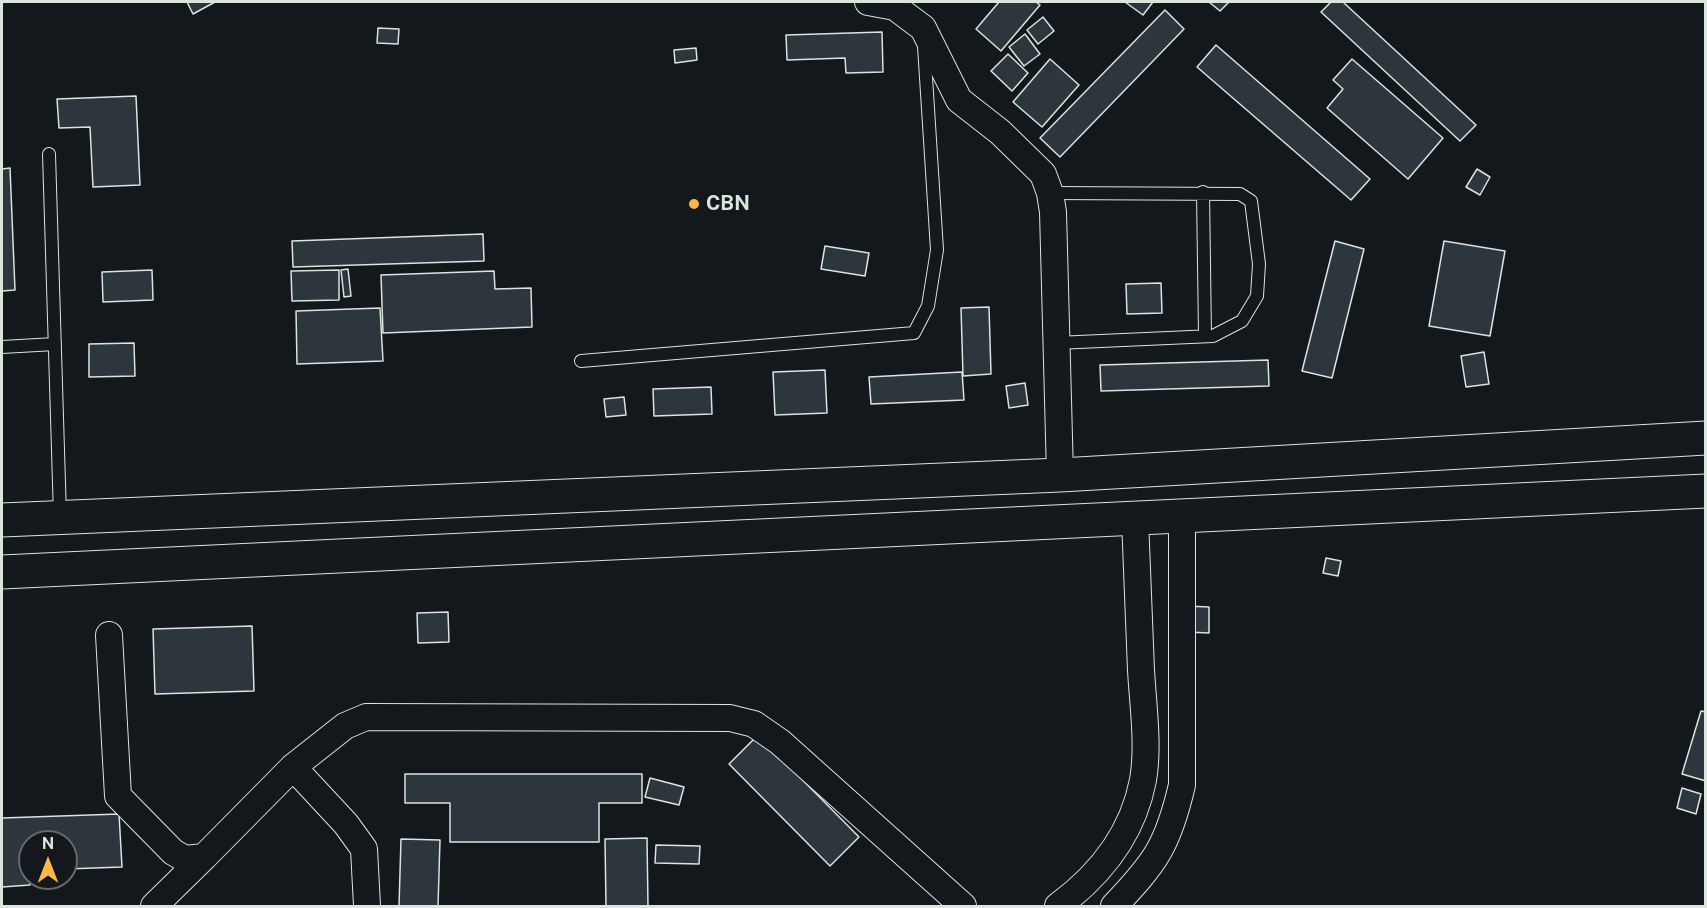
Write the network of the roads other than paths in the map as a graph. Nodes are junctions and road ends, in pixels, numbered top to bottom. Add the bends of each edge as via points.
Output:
1 (868, 2) edge
2 (923, 28) junction
3 (49, 154) dead end
4 (1203, 192) junction
5 (1050, 193) junction
6 (1205, 336) junction
7 (55, 344) junction
8 (1056, 344) junction
9 (2, 346) edge
10 (581, 361) dead end
11 (1706, 438) edge
12 (1059, 474) junction
13 (1706, 491) edge
14 (60, 517) junction
15 (1182, 518) junction
16 (1135, 519) junction
17 (2, 520) edge
18 (2, 572) edge
19 (110, 635) dead end
20 (293, 767) junction
21 (204, 857) junction
22 (154, 906) edge
23 (367, 906) edge
24 (963, 906) edge
25 (1059, 906) edge
26 (1114, 906) edge

1 - 2 street via 895,7
2 - 5 street via 959,100 1000,132 1043,174
2 - 10 lane via 938,250 928,306 914,333
3 - 7 lane
4 - 5 lane
4 - 6 lane
4 - 6 lane via 1240,194 1251,201 1259,264 1257,296 1242,321 1213,336
5 - 8 street
6 - 8 lane
7 - 9 lane
7 - 14 lane
8 - 12 street
11 - 12 street
12 - 14 street
13 - 15 street
14 - 17 street
15 - 16 street
15 - 26 street via 1182,785 1163,847
16 - 18 street
16 - 25 street via 1143,779 1120,843
19 - 21 street via 118,796 173,852 185,859
20 - 21 street
20 - 23 street via 364,849
20 - 24 street via 345,726 366,717 730,718 754,724 780,742
21 - 22 street

